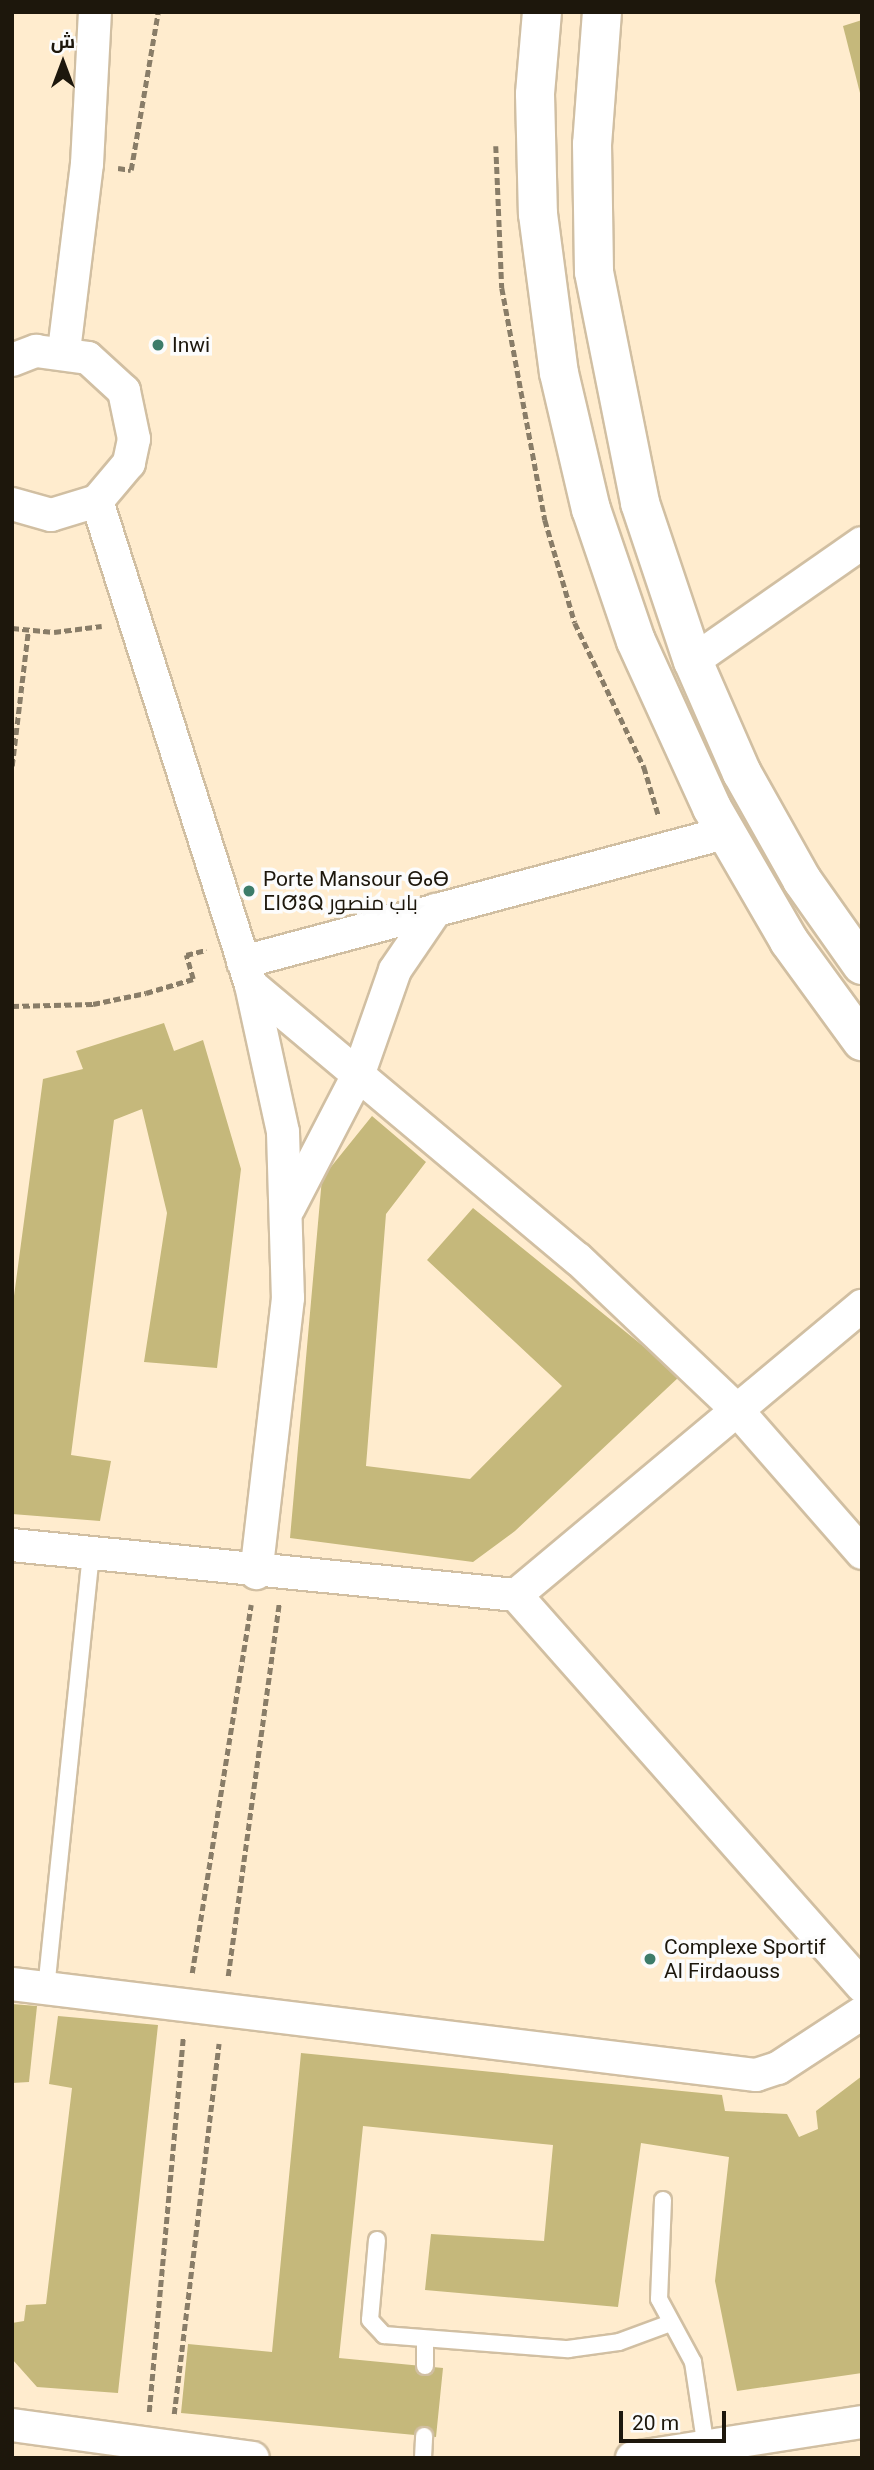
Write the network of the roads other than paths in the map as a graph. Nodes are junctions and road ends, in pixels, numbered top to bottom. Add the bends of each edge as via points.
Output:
1 (95, 12) edge
2 (542, 12) edge
3 (602, 12) edge
4 (64, 351) junction
5 (12, 360) edge
6 (97, 501) junction
7 (12, 504) edge
8 (862, 543) edge
9 (693, 661) junction
10 (725, 833) junction
11 (436, 910) junction
12 (244, 963) junction
13 (862, 965) edge
14 (862, 1041) edge
15 (359, 1073) junction
16 (289, 1208) junction
17 (862, 1306) edge
18 (737, 1410) junction
19 (12, 1545) edge
20 (862, 1553) edge
21 (91, 1555) junction
22 (256, 1573) junction
23 (516, 1595) junction
24 (12, 1984) edge
25 (862, 1986) edge
26 (46, 1989) junction
27 (862, 2012) edge
28 (663, 2200) dead end
29 (377, 2240) dead end
30 (668, 2324) junction
31 (425, 2339) junction
32 (425, 2366) dead end
33 (862, 2423) edge
34 (12, 2426) edge
35 (424, 2436) dead end
36 (706, 2448) junction
37 (253, 2458) edge
38 (423, 2458) edge
39 (632, 2458) edge

1 - 4 street via 87,164
2 - 10 street via 535,94 538,214 573,441 636,641
3 - 9 street via 592,144 594,272 630,465
4 - 5 street
4 - 6 street via 108,372 132,415 128,463
6 - 7 street via 51,515
6 - 12 street
8 - 9 street
9 - 13 street via 770,827
10 - 11 street
10 - 14 street via 789,941
11 - 12 street
11 - 15 street via 379,1003
12 - 15 street
12 - 16 street via 283,1132
15 - 16 street
15 - 18 street via 578,1259
16 - 22 street via 288,1298
17 - 18 street
18 - 20 street
18 - 23 street
19 - 21 street
21 - 22 street
21 - 26 lane
22 - 23 street
23 - 25 street
24 - 26 street
26 - 27 street via 756,2075 778,2068
28 - 30 lane via 659,2299
29 - 31 lane via 373,2327 384,2335
30 - 31 lane via 619,2342 568,2349
30 - 36 lane via 693,2362
31 - 32 lane
33 - 36 street
34 - 37 street
35 - 38 lane
36 - 39 street

